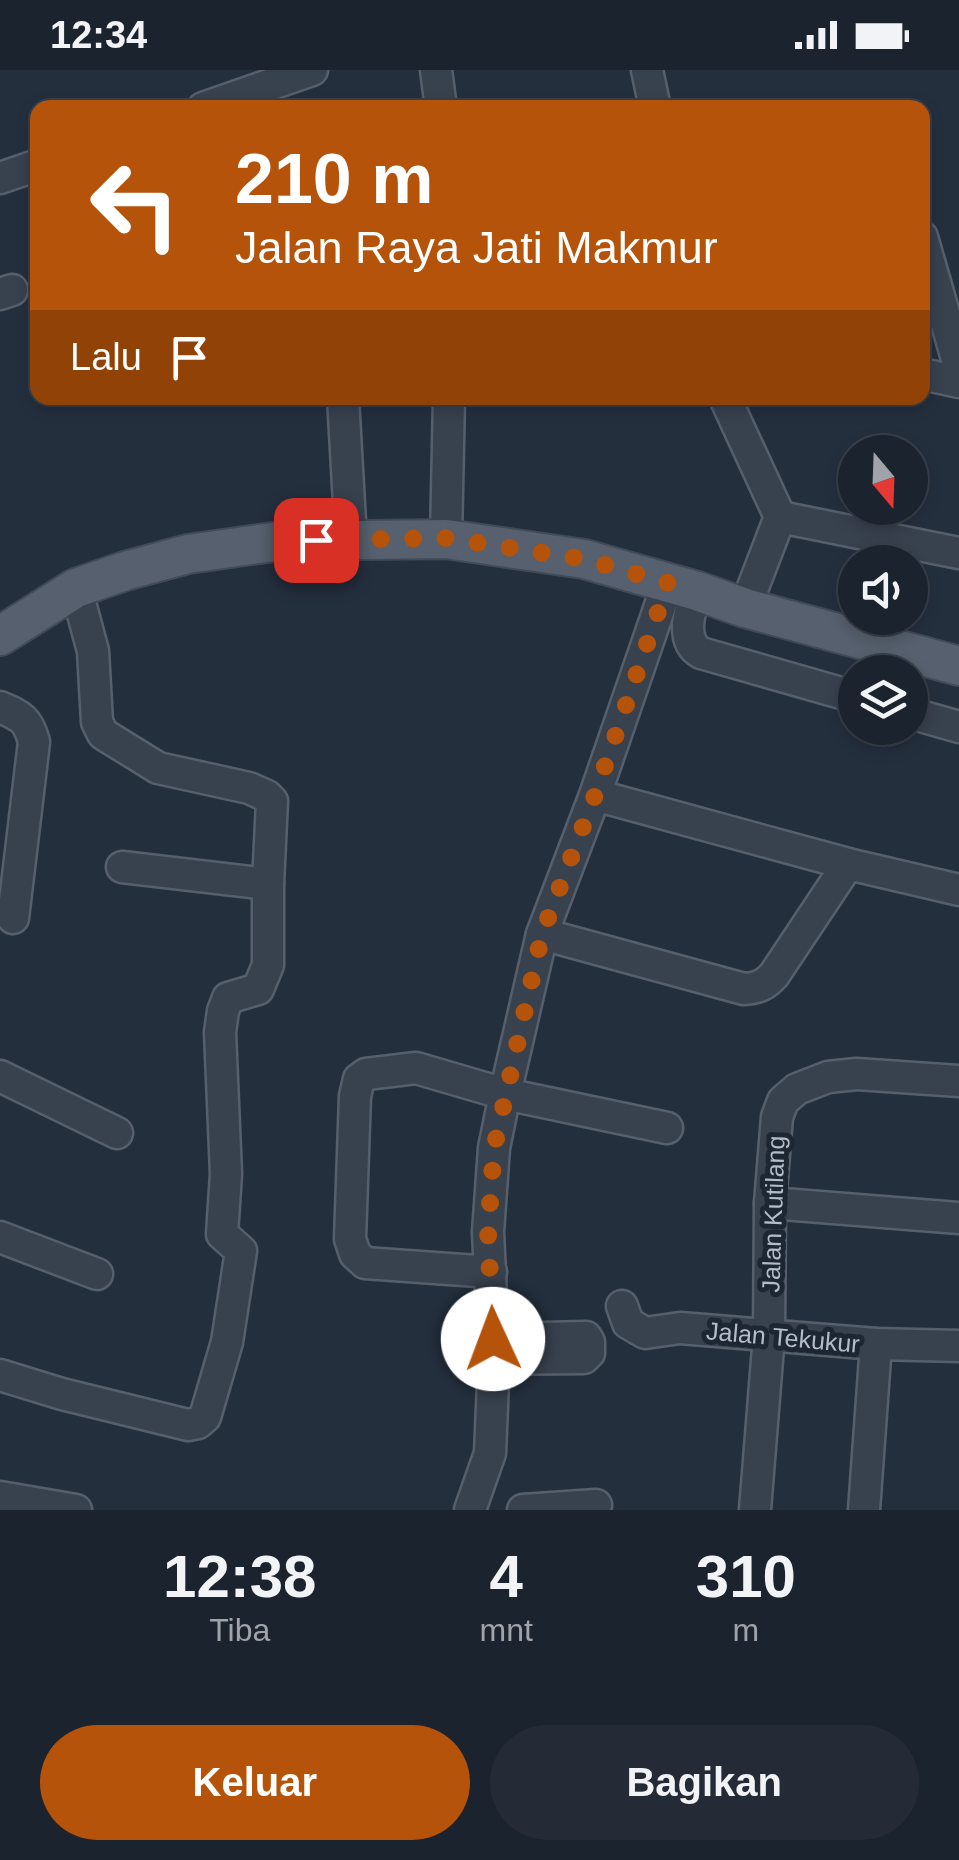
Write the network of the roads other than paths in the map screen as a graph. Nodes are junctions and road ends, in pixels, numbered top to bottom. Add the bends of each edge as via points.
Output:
1 (312, 70) edge
2 (436, 70) edge
3 (646, 70) edge
4 (225, 100) edge
5 (440, 100) edge
6 (653, 100) edge
7 (30, 168) edge
8 (0, 178) edge
9 (930, 265) edge
10 (959, 366) edge
11 (930, 376) edge
12 (959, 382) edge
13 (344, 405) edge
14 (449, 405) edge
15 (727, 405) edge
16 (780, 517) junction
17 (446, 538) junction
18 (350, 540) junction
19 (959, 552) edge
20 (683, 587) junction
21 (76, 588) junction
22 (745, 608) junction
23 (0, 636) edge
24 (959, 666) edge
25 (838, 692) edge
26 (0, 707) edge
27 (928, 718) edge
28 (959, 727) edge
29 (595, 795) junction
30 (848, 864) junction
31 (122, 867) dead end
32 (268, 884) junction
33 (959, 890) edge
34 (12, 918) dead end
35 (542, 934) junction
36 (0, 1076) edge
37 (959, 1081) edge
38 (505, 1094) junction
39 (667, 1128) dead end
40 (117, 1133) dead end
41 (770, 1203) junction
42 (959, 1218) edge
43 (0, 1237) edge
44 (491, 1272) junction
45 (97, 1274) dead end
46 (622, 1306) dead end
47 (769, 1335) junction
48 (876, 1344) junction
49 (959, 1346) edge
50 (0, 1375) edge
51 (18, 1503) edge
52 (596, 1505) dead end
53 (76, 1510) edge
54 (470, 1510) edge
55 (523, 1510) edge
56 (755, 1510) edge
57 (864, 1510) edge

1 - 4 street
2 - 5 street
3 - 6 street
7 - 8 street
9 - 10 street
11 - 12 street
13 - 18 street
14 - 17 street
15 - 16 street
16 - 19 street
16 - 22 street
17 - 18 main road
17 - 20 main road via 584,559
18 - 21 main road via 280,541 188,554
20 - 22 main road
20 - 25 street via 691,605 692,648
20 - 29 street
21 - 23 main road
21 - 32 street via 93,651 103,734 158,768 267,796
22 - 24 main road
26 - 34 street via 20,715 34,742
27 - 28 street
29 - 30 street
29 - 35 street
30 - 33 street
30 - 35 street via 774,975 757,988
31 - 32 street
32 - 50 street via 263,981 258,989 228,998 220,1032 222,1234 242,1251 206,1417 188,1426
35 - 38 street
36 - 40 street
37 - 41 street, Jalan Kutilang via 857,1074 797,1089 778,1117
38 - 39 street
38 - 44 street via 494,1148
38 - 44 street via 416,1068 366,1074 355,1096 355,1254 365,1263
41 - 42 street
41 - 47 street, Jalan Kutilang
43 - 45 street
44 - 54 street via 490,1453
46 - 47 street, Jalan Tekukur via 628,1323 645,1332
47 - 48 street, Jalan Tekukur
47 - 56 street, Jalan Kutilang
48 - 49 street, Jalan Tekukur
48 - 57 street
51 - 53 street
52 - 55 street

